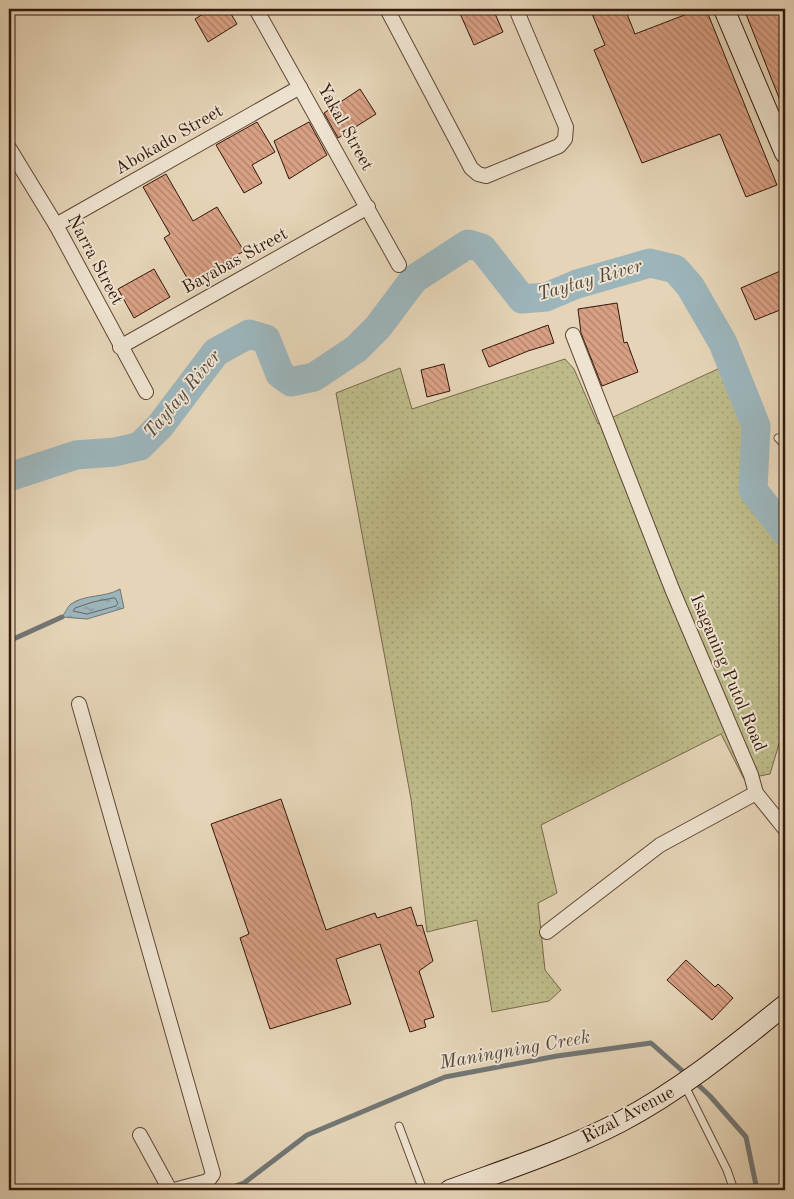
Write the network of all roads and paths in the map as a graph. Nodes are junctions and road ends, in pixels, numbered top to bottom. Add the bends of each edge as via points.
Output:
1 (256, 9) edge
2 (387, 9) edge
3 (516, 9) edge
4 (724, 9) edge
5 (300, 87) junction
6 (9, 148) edge
7 (785, 153) edge
8 (368, 207) junction
9 (56, 226) junction
10 (399, 265) dead end
11 (573, 334) dead end
12 (120, 347) junction
13 (146, 392) dead end
14 (778, 438) dead end
15 (785, 445) edge
16 (78, 704) dead end
17 (756, 793) junction
18 (785, 829) edge
19 (547, 932) dead end
20 (785, 1005) edge
21 (690, 1079) junction
22 (399, 1126) dead end
23 (140, 1135) dead end
24 (170, 1190) edge
25 (174, 1190) edge
26 (423, 1190) edge
27 (450, 1190) edge
28 (734, 1190) edge

1 - 5 street, Yakal Street
2 - 3 street via 470,168 486,176 558,146 566,139 566,127
4 - 7 main road
5 - 8 street, Yakal Street
5 - 9 street, Abokado Street
6 - 9 street, Narra Street
8 - 10 street, Yakal Street
8 - 12 street, Bayabas Street
9 - 12 street, Narra Street
11 - 17 street, Isaganing Putol Road
12 - 13 street, Narra Street
14 - 15 lane
16 - 25 street via 213,1174 208,1181
17 - 18 street
17 - 19 street via 660,845
20 - 21 main road, Rizal Avenue
21 - 27 main road, Rizal Avenue via 621,1121 576,1143
21 - 28 lane
22 - 26 lane
23 - 24 street

